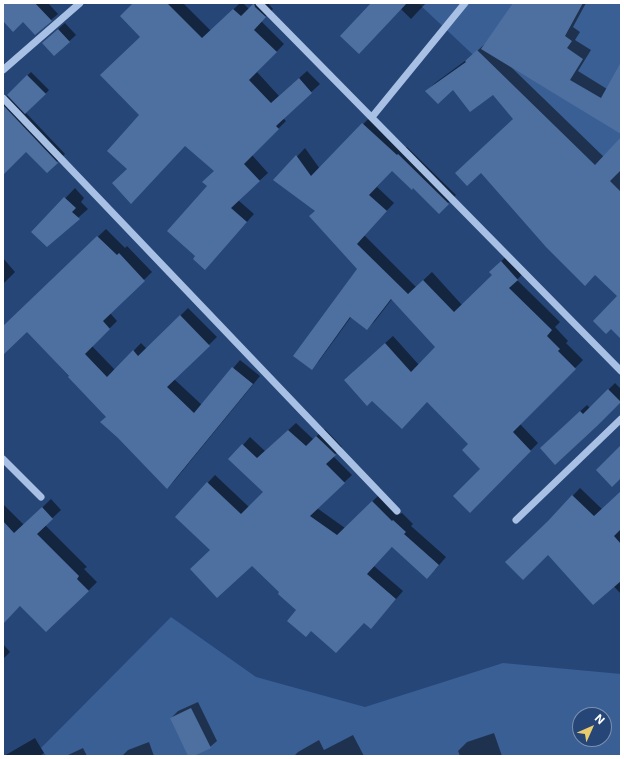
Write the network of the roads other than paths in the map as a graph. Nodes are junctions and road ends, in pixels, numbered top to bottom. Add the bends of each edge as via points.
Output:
1 (80, 3) edge
2 (259, 3) edge
3 (465, 3) edge
4 (3, 70) edge
5 (3, 98) edge
6 (372, 117) junction
7 (621, 371) edge
8 (621, 419) edge
9 (3, 459) edge
10 (41, 497) dead end
11 (397, 511) dead end
12 (516, 520) dead end

1 - 4 street
2 - 6 street
3 - 6 street
5 - 11 street
6 - 7 street
8 - 12 street
9 - 10 street

